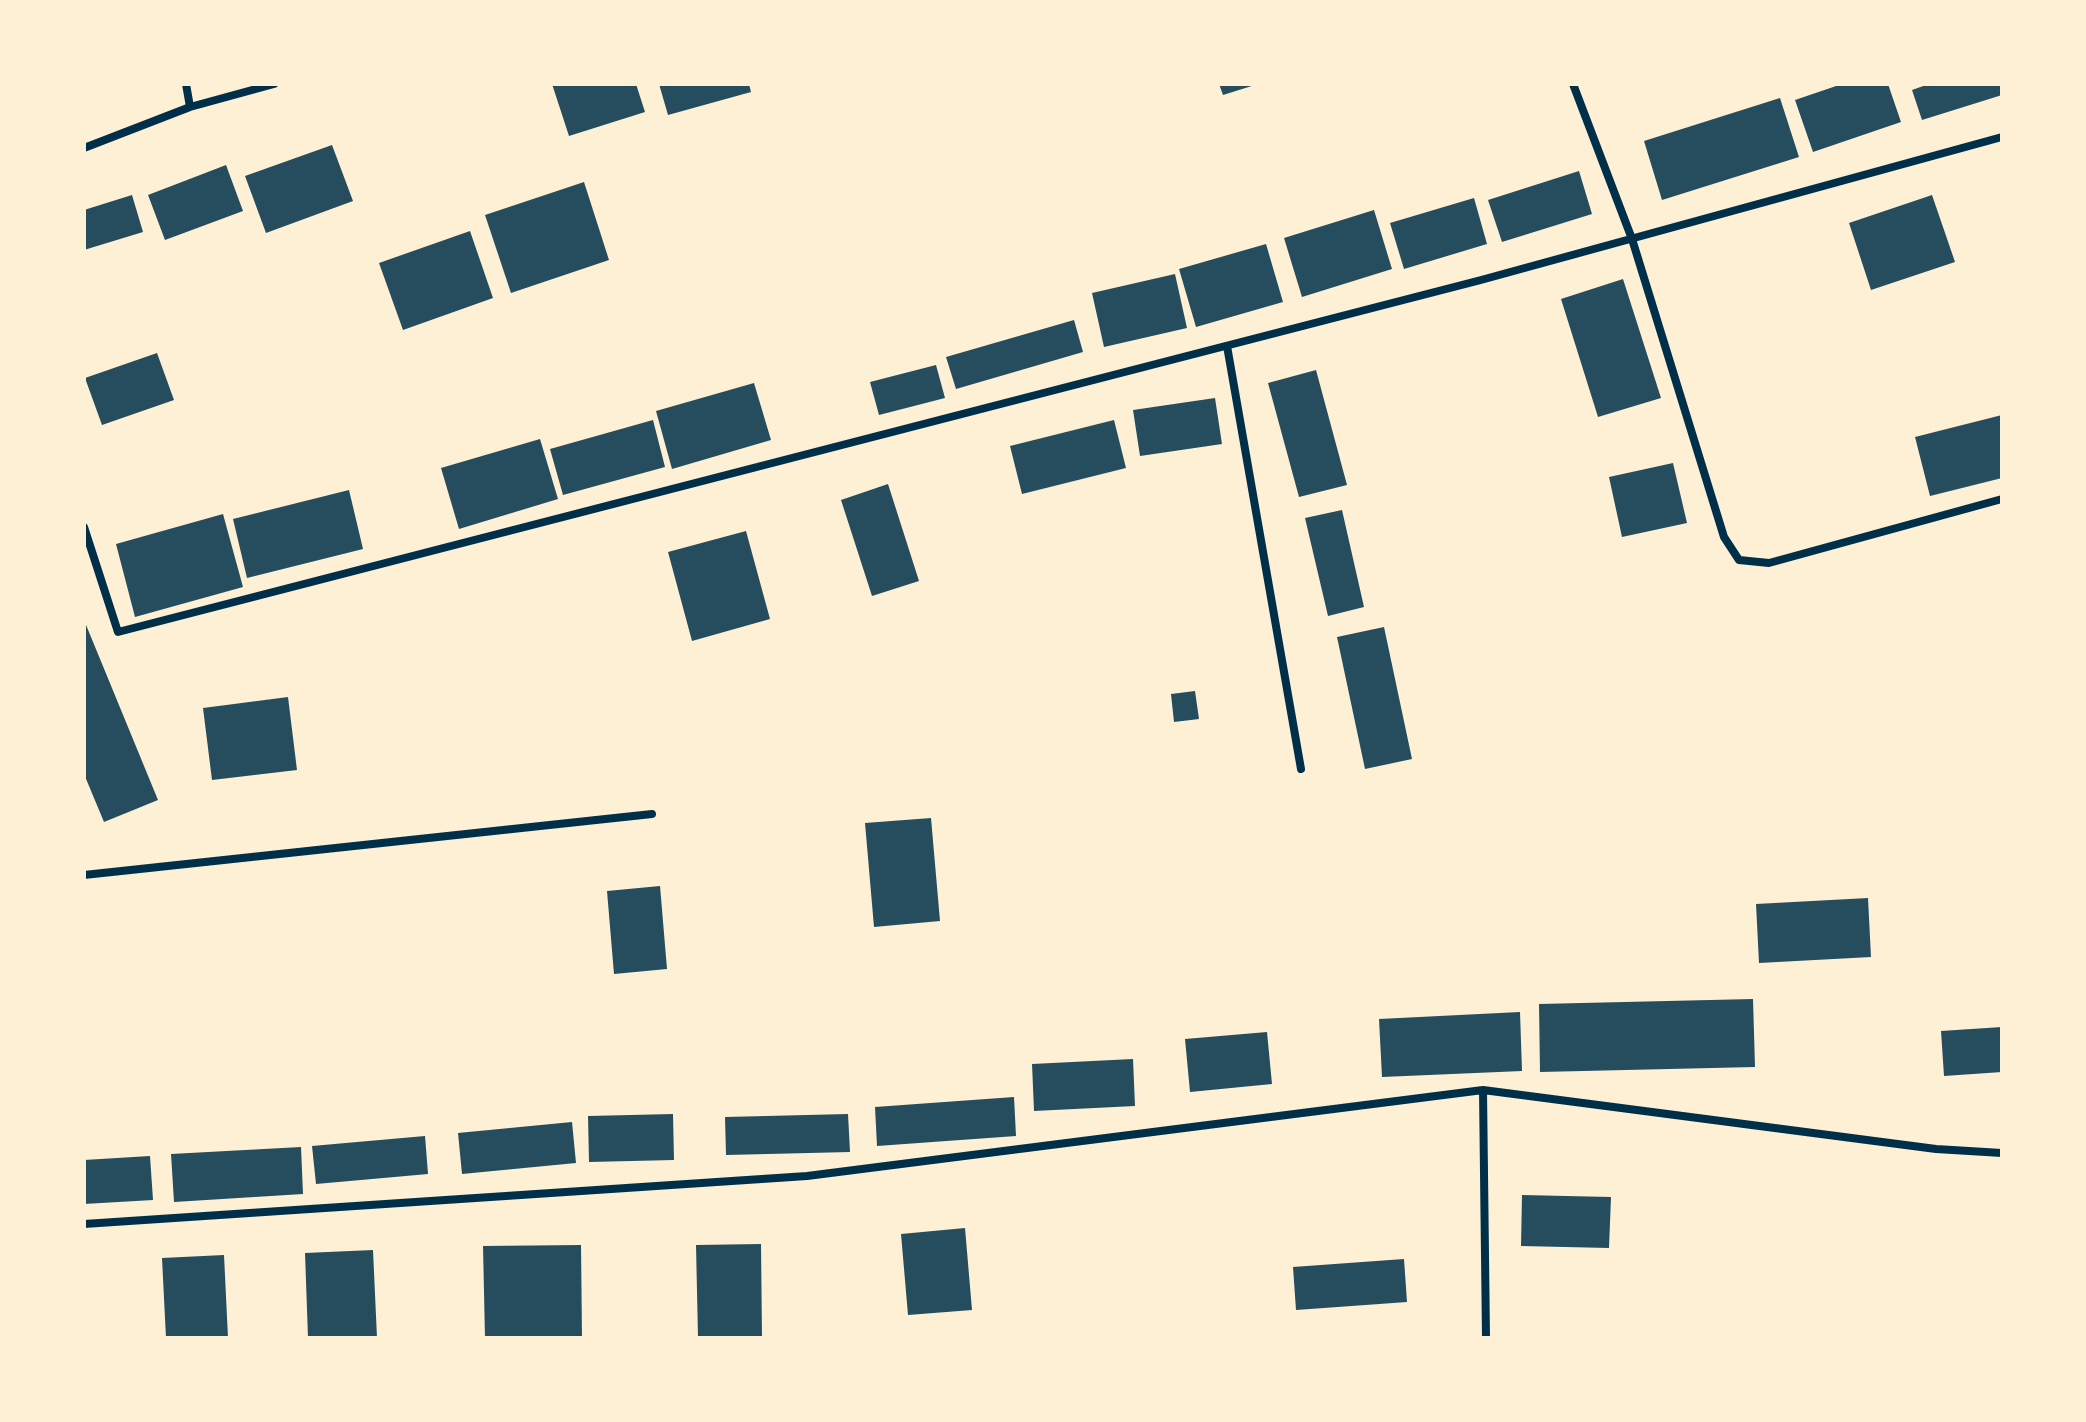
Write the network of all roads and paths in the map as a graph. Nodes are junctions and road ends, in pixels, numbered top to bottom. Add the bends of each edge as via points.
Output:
1 (186, 84) edge
2 (274, 84) edge
3 (1573, 84) edge
4 (190, 107) junction
5 (2002, 137) edge
6 (84, 148) edge
7 (1632, 239) junction
8 (1227, 346) junction
9 (2002, 499) edge
10 (84, 527) edge
11 (1301, 769) dead end
12 (652, 814) dead end
13 (84, 875) edge
14 (1483, 1090) junction
15 (2002, 1153) edge
16 (84, 1224) edge
17 (1486, 1338) edge

1 - 4 street
2 - 4 street
3 - 7 street
4 - 6 street
5 - 7 street
7 - 8 street
7 - 9 street via 1724,537 1739,560 1769,563
8 - 10 street via 118,632
8 - 11 street
12 - 13 street
14 - 15 street
14 - 16 street via 807,1176
14 - 17 street

